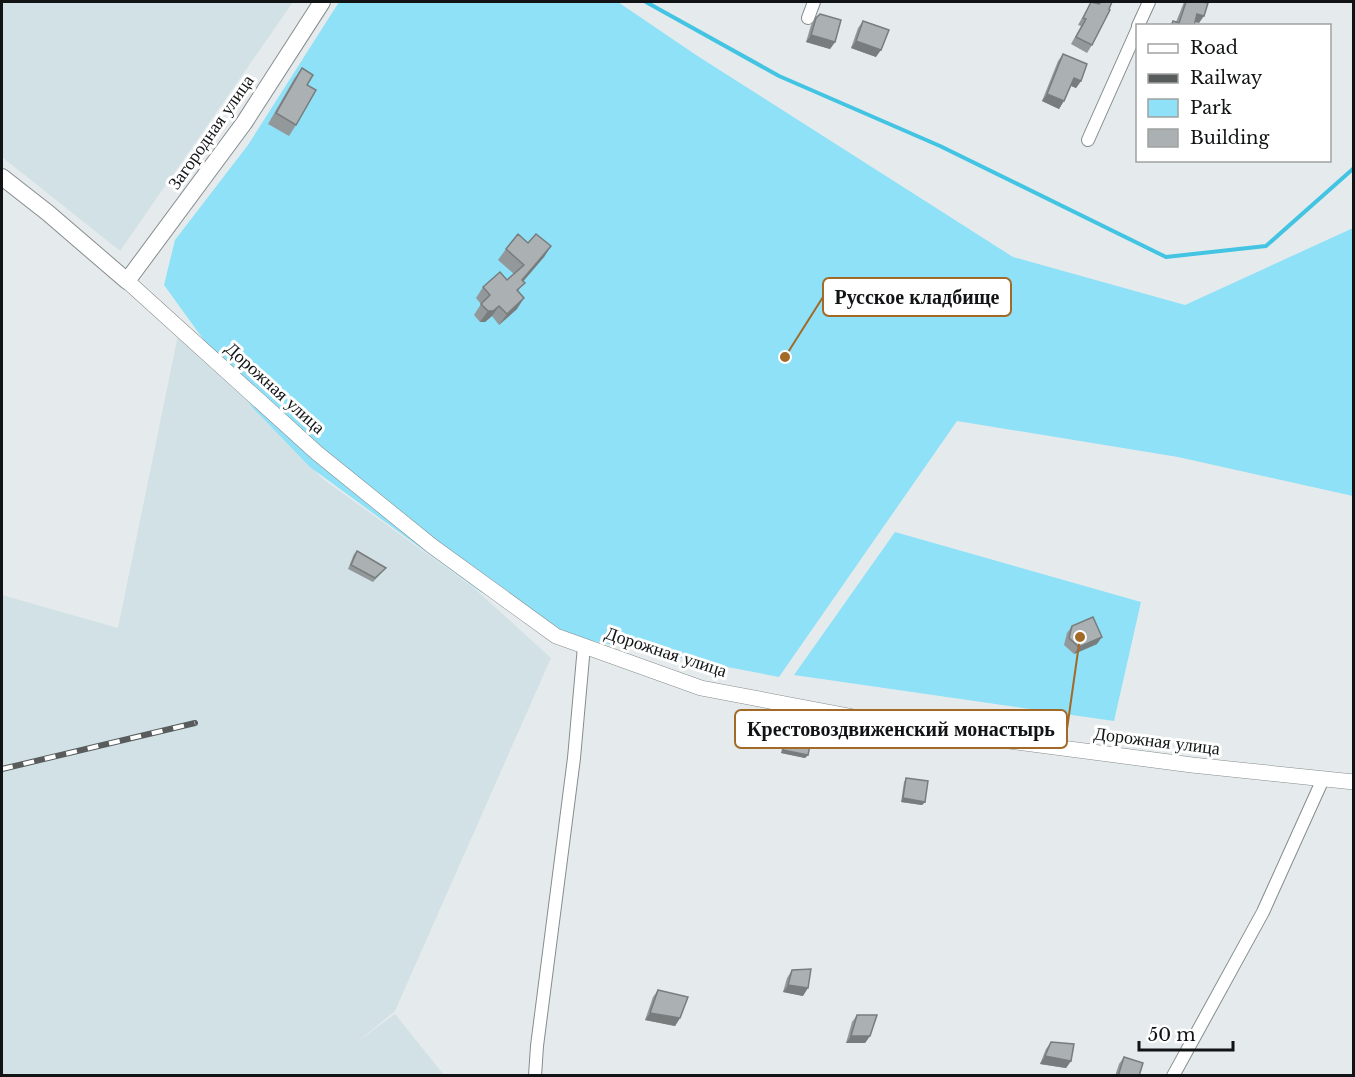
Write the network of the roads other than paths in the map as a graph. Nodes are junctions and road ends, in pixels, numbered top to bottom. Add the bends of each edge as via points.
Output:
1 (322, 2) edge
2 (814, 2) edge
3 (1149, 2) edge
4 (808, 18) dead end
5 (1139, 24) edge
6 (1136, 32) edge
7 (1088, 140) dead end
8 (2, 177) edge
9 (127, 281) junction
10 (584, 646) junction
11 (1323, 779) junction
12 (1353, 782) edge
13 (535, 1076) edge
14 (1173, 1076) edge

1 - 9 main road, Загородная улица via 244,123
2 - 4 street
3 - 5 street
6 - 7 street
8 - 9 main road
9 - 10 street, Дорожная улица via 317,453 432,546 556,636
10 - 11 street, Дорожная улица via 701,688 917,729
10 - 13 street
11 - 12 street, Дорожная улица
11 - 14 street via 1263,912

